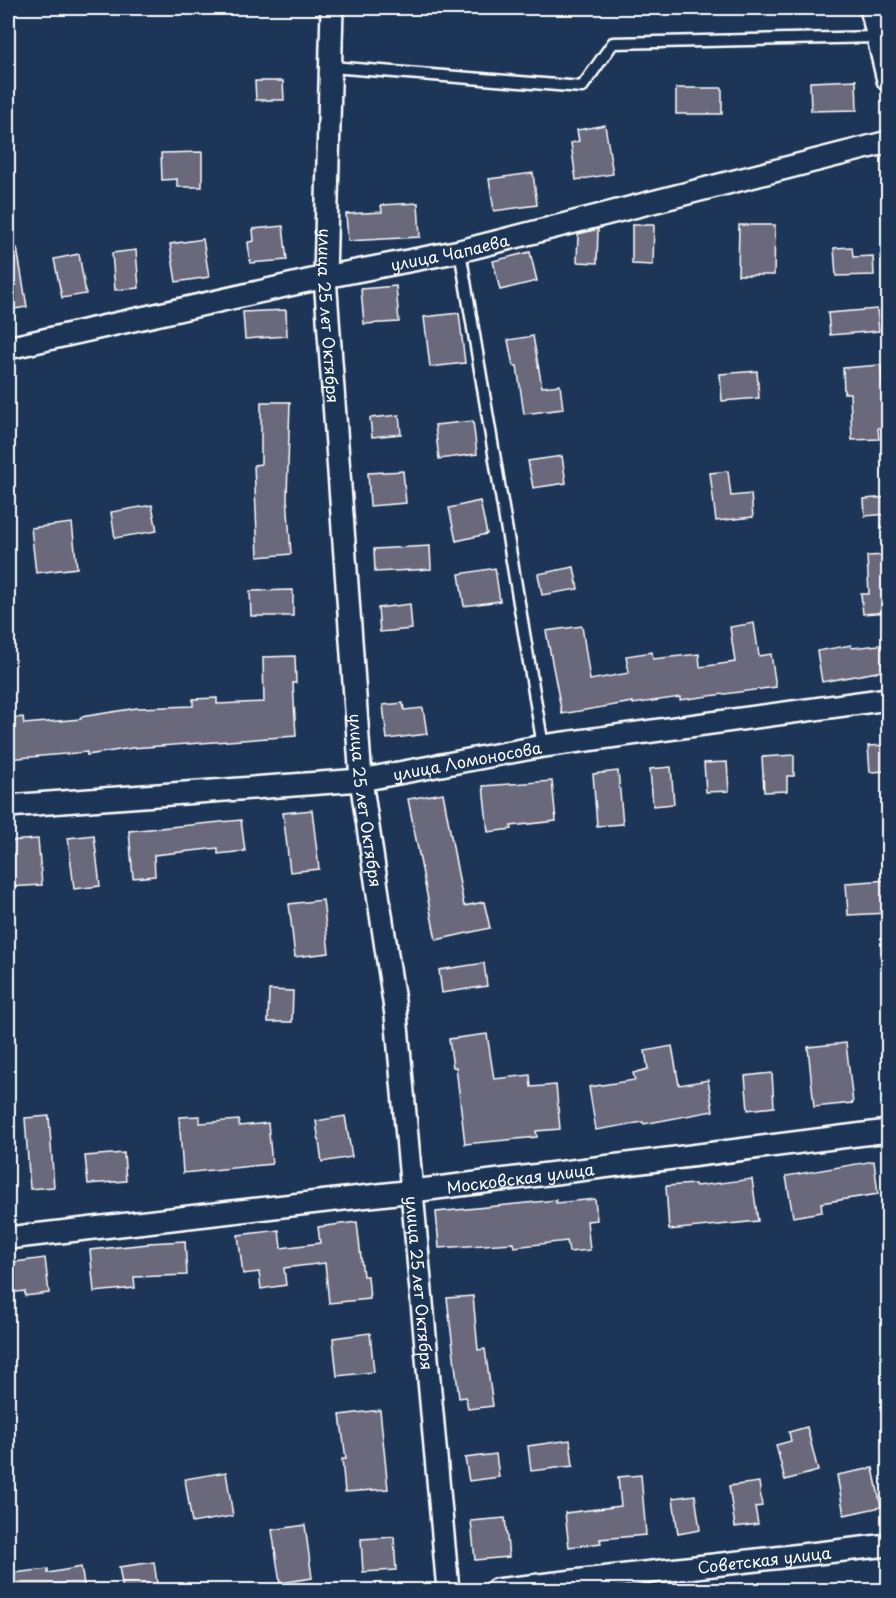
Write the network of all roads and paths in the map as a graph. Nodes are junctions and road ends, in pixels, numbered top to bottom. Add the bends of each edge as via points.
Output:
1 (332, 8) edge
2 (872, 8) edge
3 (878, 37) junction
4 (331, 67) junction
5 (888, 80) edge
6 (888, 142) edge
7 (460, 251) junction
8 (325, 278) junction
9 (8, 348) edge
10 (888, 699) edge
11 (543, 746) junction
12 (361, 780) junction
13 (8, 806) edge
14 (888, 1131) edge
15 (413, 1191) junction
16 (8, 1238) edge
17 (888, 1545) edge
18 (448, 1590) edge
19 (496, 1590) edge

1 - 4 street, улица 25 лет Октября
2 - 3 street
3 - 4 lane via 613,43 582,87
3 - 5 street
4 - 8 street, улица 25 лет Октября
6 - 7 street, улица Чапаева
7 - 8 street, улица Чапаева
7 - 11 lane
8 - 9 street, улица Чапаева
8 - 12 street, улица 25 лет Октября
10 - 11 street, улица Ломоносова
11 - 12 street, улица Ломоносова
12 - 13 street, улица Ломоносова
12 - 15 street, улица 25 лет Октября via 396,1015
14 - 15 street, Московская улица
15 - 16 street, Московская улица
15 - 18 street, улица 25 лет Октября
17 - 19 street, Советская улица

